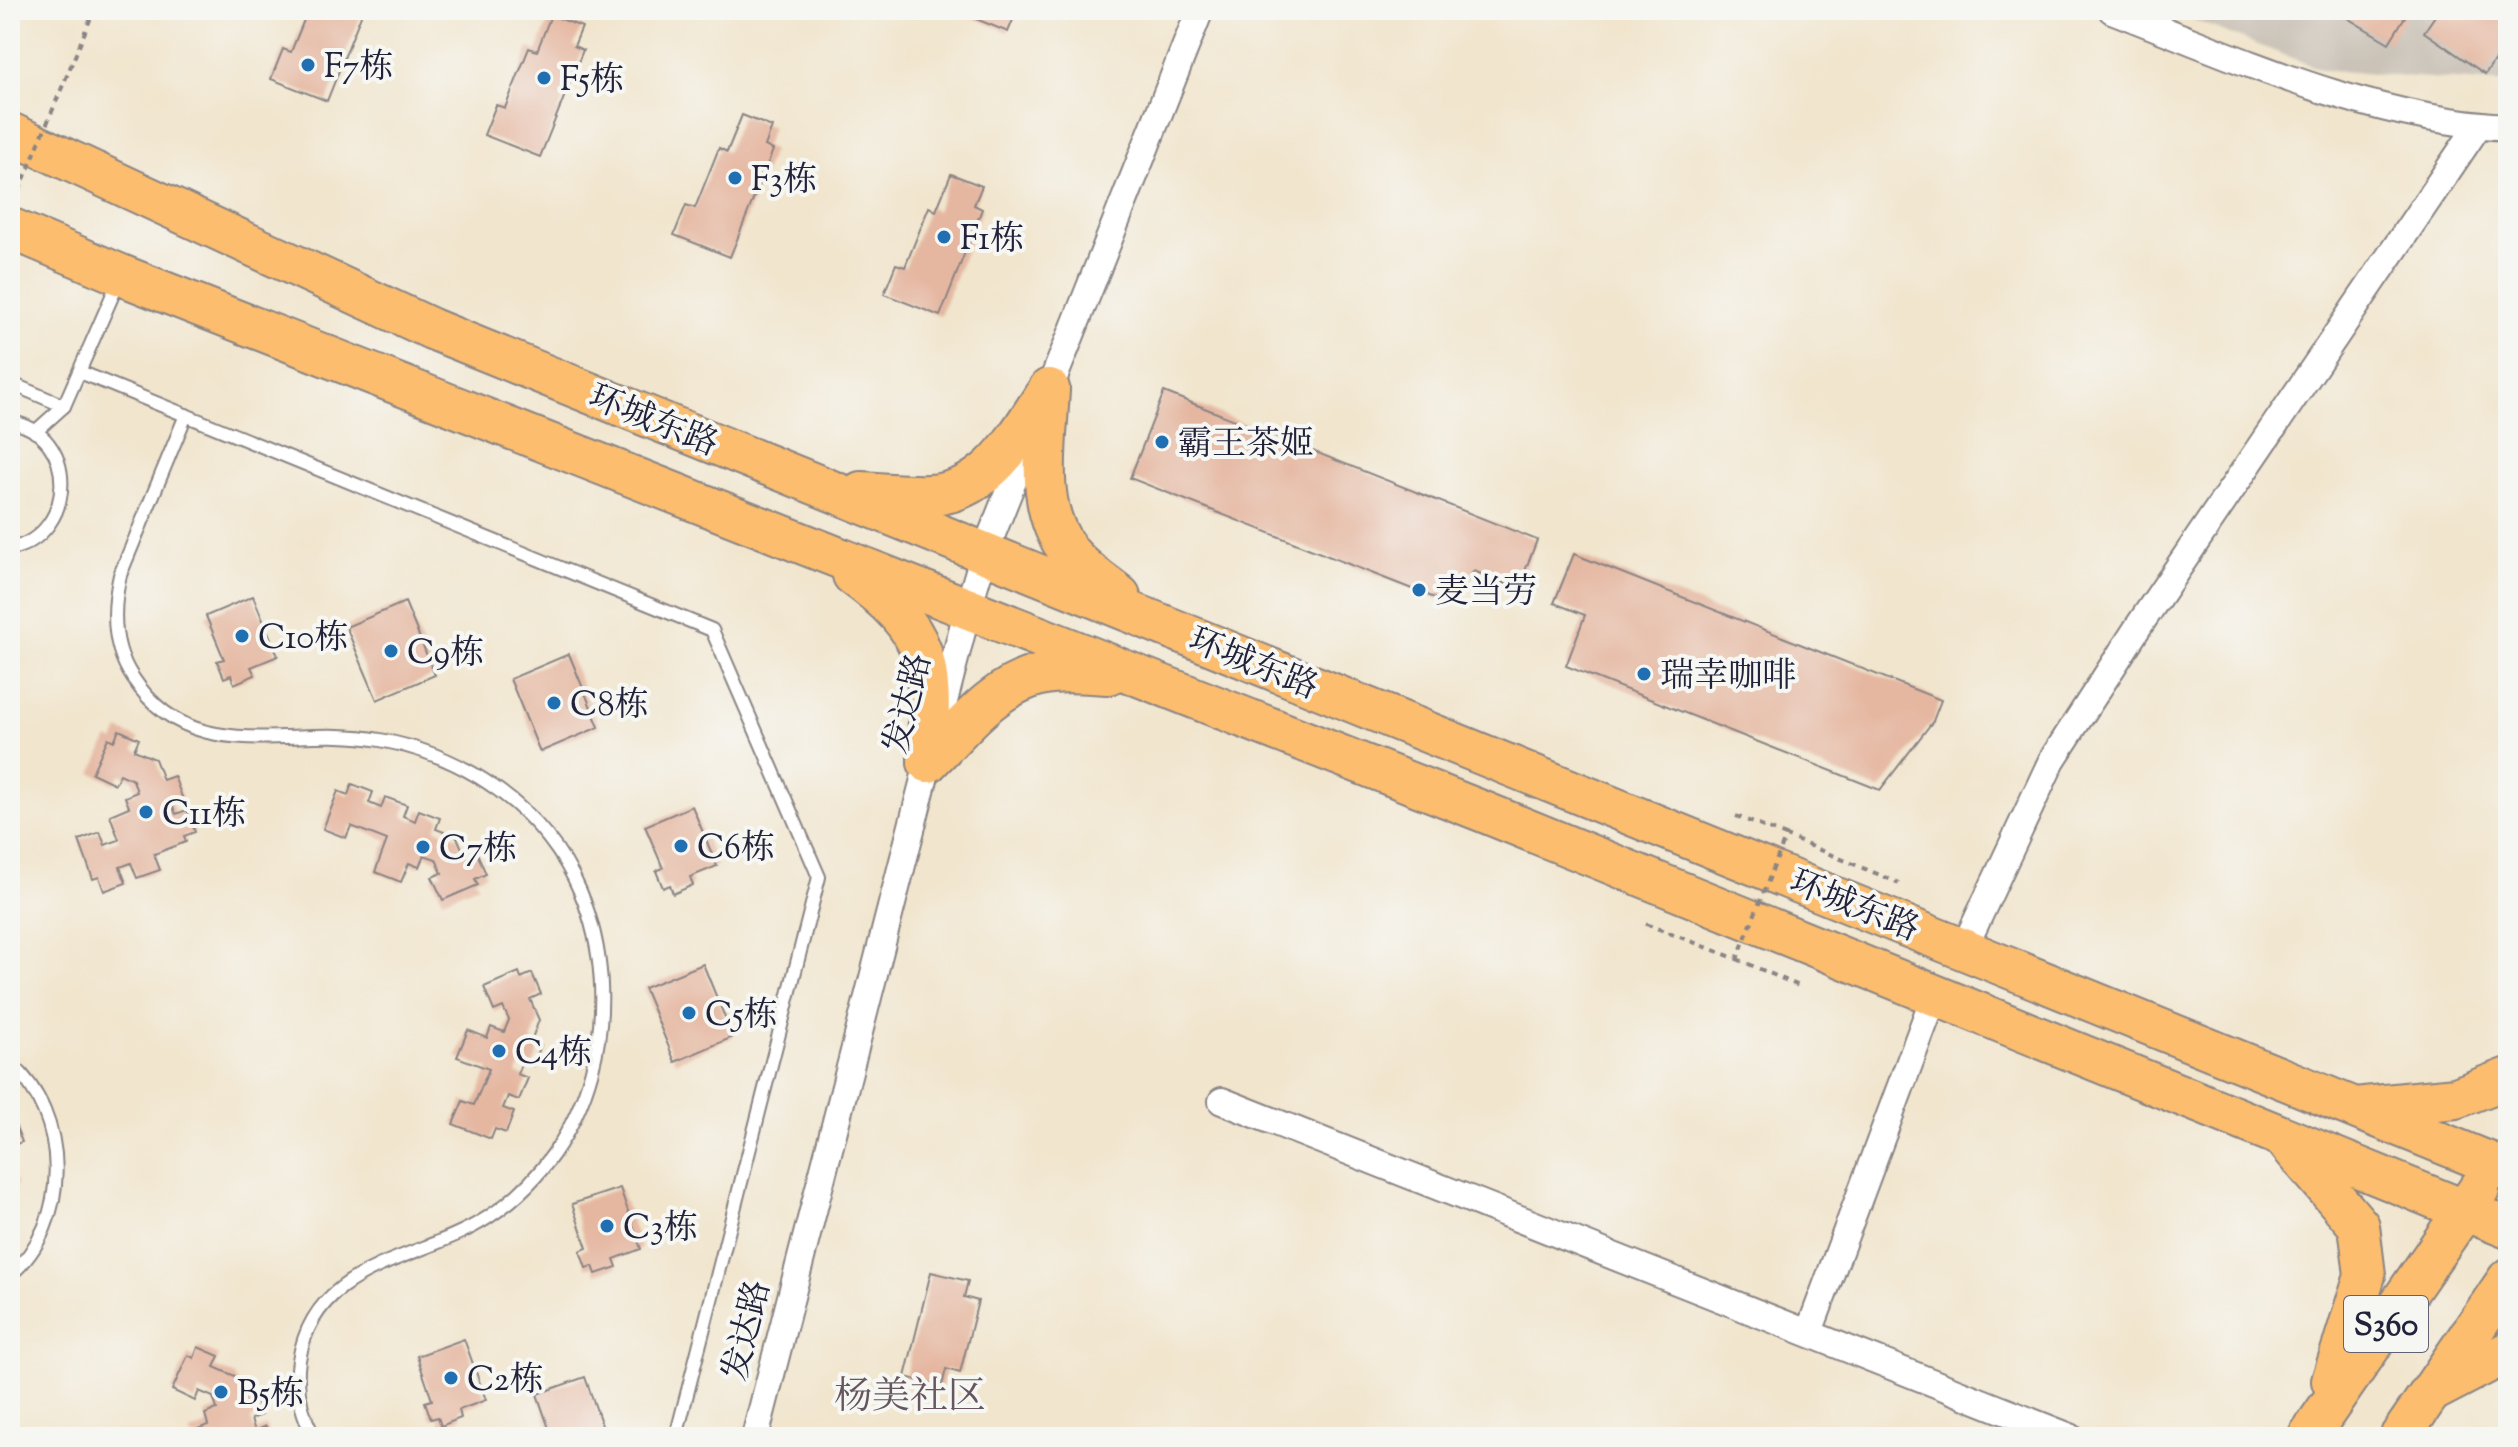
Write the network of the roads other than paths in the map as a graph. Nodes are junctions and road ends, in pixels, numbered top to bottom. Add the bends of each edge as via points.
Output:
1 (1200, 10) edge
2 (2112, 10) edge
3 (2478, 126) junction
4 (2508, 127) edge
5 (10, 133) edge
6 (10, 228) edge
7 (121, 275) junction
8 (80, 372) junction
9 (10, 383) edge
10 (1049, 389) junction
11 (64, 406) junction
12 (186, 415) junction
13 (10, 422) edge
14 (35, 432) junction
15 (831, 491) junction
16 (814, 547) junction
17 (10, 549) edge
18 (984, 554) junction
19 (968, 608) junction
20 (1151, 621) junction
21 (1137, 675) junction
22 (928, 762) junction
23 (1964, 948) junction
24 (1934, 997) junction
25 (10, 1063) edge
26 (2508, 1078) edge
27 (1222, 1101) dead end
28 (2356, 1108) junction
29 (2284, 1138) junction
30 (2504, 1160) edge
31 (2465, 1211) junction
32 (2508, 1228) edge
33 (10, 1275) edge
34 (2508, 1279) edge
35 (1809, 1332) junction
36 (2508, 1352) edge
37 (2431, 1392) junction
38 (2314, 1428) edge
39 (314, 1437) edge
40 (676, 1437) edge
41 (755, 1437) edge
42 (2070, 1437) edge
43 (2400, 1437) edge

1 - 10 street, 发达路
2 - 3 street via 2370,104
3 - 4 street
3 - 23 street via 2052,760
5 - 15 main road, 环城东路 via 432,329
6 - 7 main road, 环城东路
7 - 8 lane
7 - 16 main road, 环城东路
8 - 11 lane
8 - 12 lane
9 - 11 lane
10 - 15 main road via 996,464 962,488 931,495
10 - 18 street, 发达路
10 - 20 main road via 1045,492 1053,524 1081,565
11 - 14 lane
12 - 39 lane via 116,594 116,634 139,688 167,715 202,732 241,738 377,739 428,751 475,773 518,805 553,844 579,889 596,939 603,991 600,1044 585,1095 562,1142 529,1183 489,1217 443,1243 347,1282 312,1321 297,1371 299,1397
12 - 40 lane via 712,630 819,877
13 - 14 lane
14 - 17 lane via 59,463 60,504 37,537
15 - 18 main road, 环城东路
16 - 19 main road, 环城东路
16 - 22 main road via 887,601 918,642 930,692
18 - 19 street, 发达路
18 - 20 main road, 环城东路
19 - 21 main road, 环城东路
19 - 22 street, 发达路
20 - 23 main road, 环城东路
21 - 22 main road via 1060,673 1022,681 991,700
21 - 24 main road, 环城东路
22 - 41 street, 发达路
23 - 28 main road, 环城东路
24 - 29 main road, 环城东路
24 - 35 street
25 - 33 lane via 40,1099 53,1134 57,1170 52,1206 38,1240
26 - 28 main road via 2456,1098
27 - 35 street
28 - 30 main road, 环城东路
29 - 31 main road, 环城东路
29 - 38 main road via 2359,1226 2365,1275
30 - 31 main road, S360
31 - 32 main road, 环城东路
31 - 38 main road, S360
34 - 37 main road, S360
35 - 42 street
36 - 37 main road
37 - 43 main road, S360

